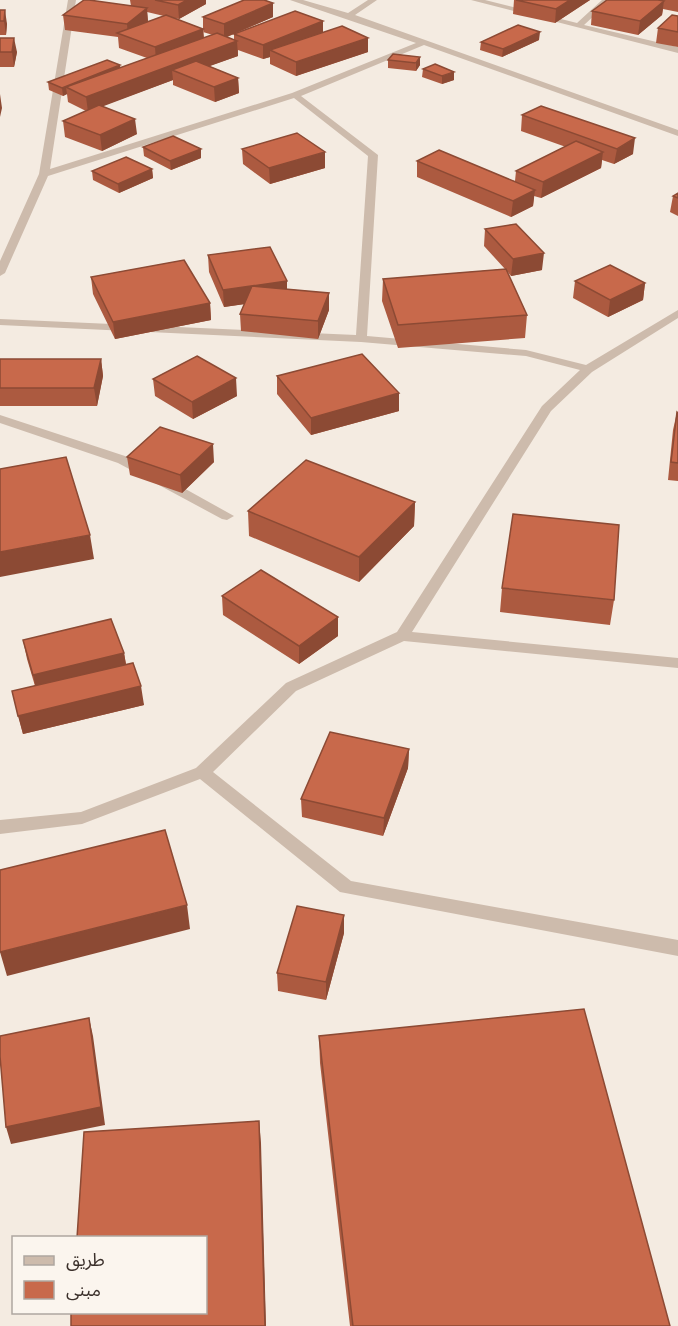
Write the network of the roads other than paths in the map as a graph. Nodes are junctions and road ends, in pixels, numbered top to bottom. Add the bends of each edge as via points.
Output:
1 (72, 0) edge
2 (294, 0) edge
3 (373, 0) edge
4 (475, 0) edge
5 (607, 0) edge
6 (349, 16) junction
7 (578, 26) junction
8 (422, 43) junction
9 (678, 50) edge
10 (294, 95) junction
11 (678, 133) edge
12 (44, 174) junction
13 (0, 273) edge
14 (678, 313) edge
15 (0, 322) edge
16 (361, 339) junction
17 (588, 369) junction
18 (0, 419) edge
19 (227, 516) dead end
20 (402, 636) junction
21 (678, 663) edge
22 (202, 772) junction
23 (0, 827) edge
24 (678, 948) edge

1 - 12 street
2 - 6 street
3 - 6 street
4 - 7 street
5 - 7 street
6 - 8 street
7 - 9 street
8 - 10 street
8 - 11 street
10 - 12 street
10 - 16 street via 373,155
12 - 13 street
14 - 17 street
15 - 16 street
16 - 17 street via 526,353
17 - 20 street via 546,409
18 - 19 street via 123,460
20 - 21 street
20 - 22 street via 291,687
22 - 23 street via 82,818
22 - 24 street via 346,887

